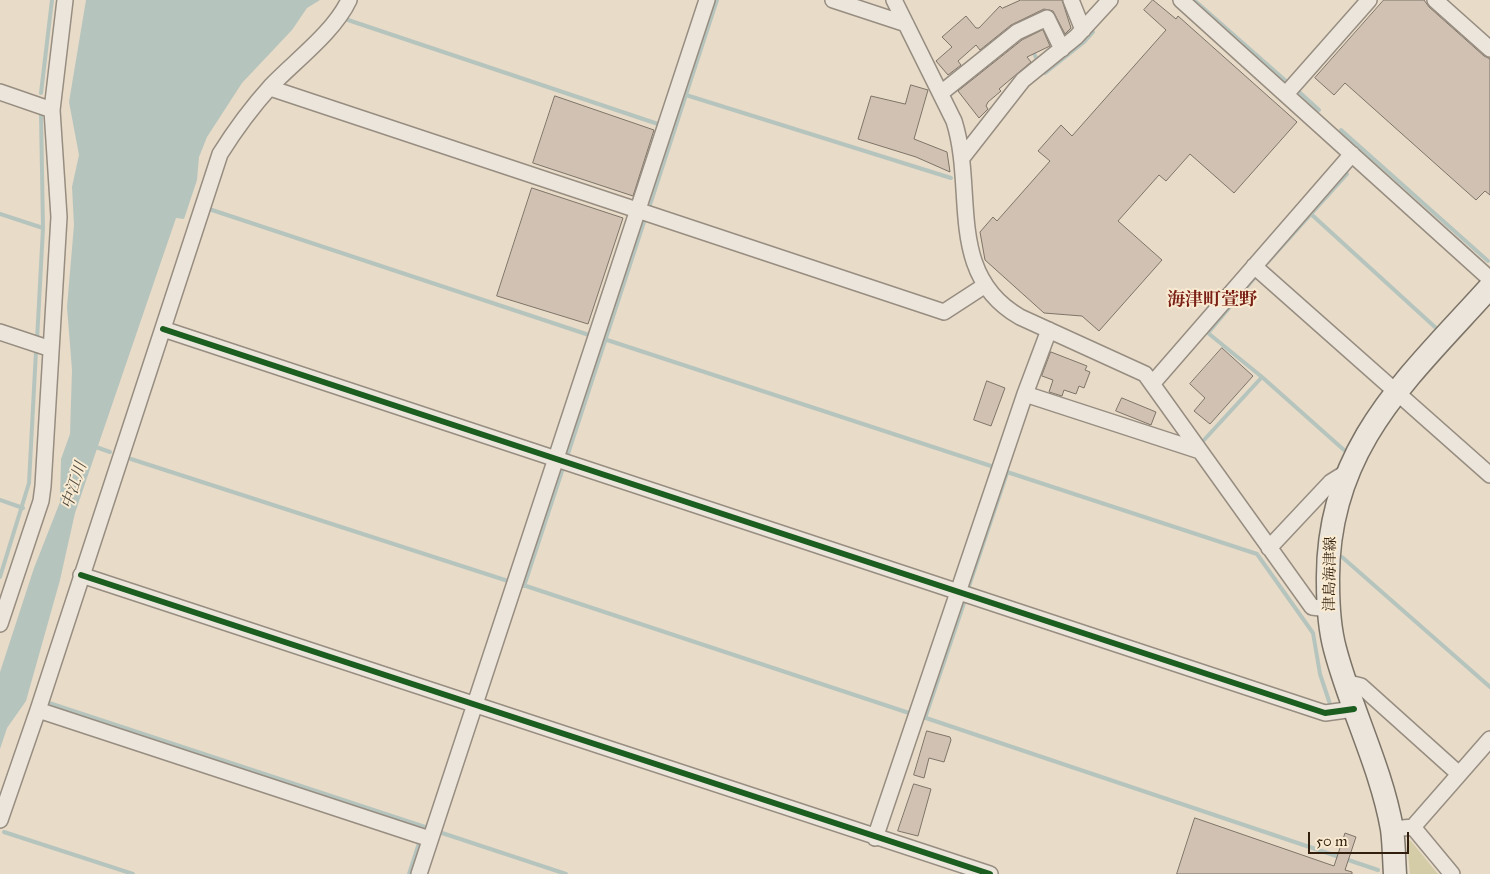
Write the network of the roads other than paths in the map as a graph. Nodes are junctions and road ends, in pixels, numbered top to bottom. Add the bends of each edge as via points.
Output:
1 (65, 0) edge
2 (350, 0) edge
3 (707, 0) edge
4 (833, 0) edge
5 (894, 0) edge
6 (1071, 0) edge
7 (1110, 0) edge
8 (1181, 0) edge
9 (1369, 0) edge
10 (1435, 0) edge
11 (906, 24) junction
12 (1083, 30) junction
13 (1062, 49) junction
14 (1490, 49) edge
15 (270, 88) junction
16 (0, 92) edge
17 (942, 93) junction
18 (1286, 94) junction
19 (52, 110) junction
20 (1352, 154) junction
21 (962, 158) junction
22 (638, 210) junction
23 (1254, 266) junction
24 (1490, 279) edge
25 (984, 286) junction
26 (1490, 286) edge
27 (163, 330) junction
28 (1049, 330) junction
29 (0, 332) edge
30 (51, 349) junction
31 (1152, 384) junction
32 (1396, 392) junction
33 (1025, 394) junction
34 (1197, 450) junction
35 (555, 459) junction
36 (1347, 472) junction
37 (1490, 475) edge
38 (1269, 548) junction
39 (81, 575) junction
40 (958, 592) junction
41 (1328, 609) junction
42 (0, 624) edge
43 (1345, 682) junction
44 (474, 706) junction
45 (1354, 709) junction
46 (38, 710) junction
47 (1490, 740) edge
48 (1459, 774) junction
49 (0, 820) edge
50 (1402, 828) junction
51 (875, 838) junction
52 (430, 839) junction
53 (419, 874) edge
54 (990, 874) edge
55 (1396, 874) edge
56 (1452, 874) edge

1 - 19 street
2 - 15 street via 334,23
3 - 22 street
4 - 11 street
5 - 11 street
6 - 12 street
7 - 12 street
8 - 18 street
9 - 18 street
10 - 14 street
11 - 17 street
12 - 13 street
13 - 17 street via 1048,18 1017,32
13 - 21 street via 1023,80
15 - 22 street
15 - 27 street via 236,128 220,154
16 - 19 street
17 - 21 street via 954,121
18 - 20 street
19 - 30 street via 59,217
20 - 23 street
20 - 24 street
21 - 25 street via 971,254
22 - 25 street via 944,312
22 - 35 street
23 - 31 street
23 - 32 street
25 - 28 street via 1006,309
26 - 32 main road, 津島海津線
27 - 35 street
27 - 39 street
28 - 31 street via 1145,374
28 - 33 street
29 - 30 street
30 - 42 street via 41,501
31 - 34 street
32 - 36 main road, 津島海津線 via 1379,414
32 - 37 street
33 - 34 street
33 - 40 street
34 - 38 street
35 - 40 street
35 - 44 street
36 - 38 street via 1331,482
36 - 41 main road, 津島海津線 via 1331,530
38 - 41 street via 1312,607
39 - 44 street
39 - 46 street
40 - 45 street via 1325,713
40 - 51 street
41 - 43 main road, 津島海津線 via 1334,647
43 - 45 main road, 津島海津線
43 - 48 street via 1361,686
44 - 51 street
44 - 52 street
45 - 50 main road, 津島海津線 via 1379,778
46 - 49 street
46 - 52 street
47 - 48 street
48 - 50 street
50 - 55 main road, 津島海津線
50 - 56 street
51 - 54 street
52 - 53 street

